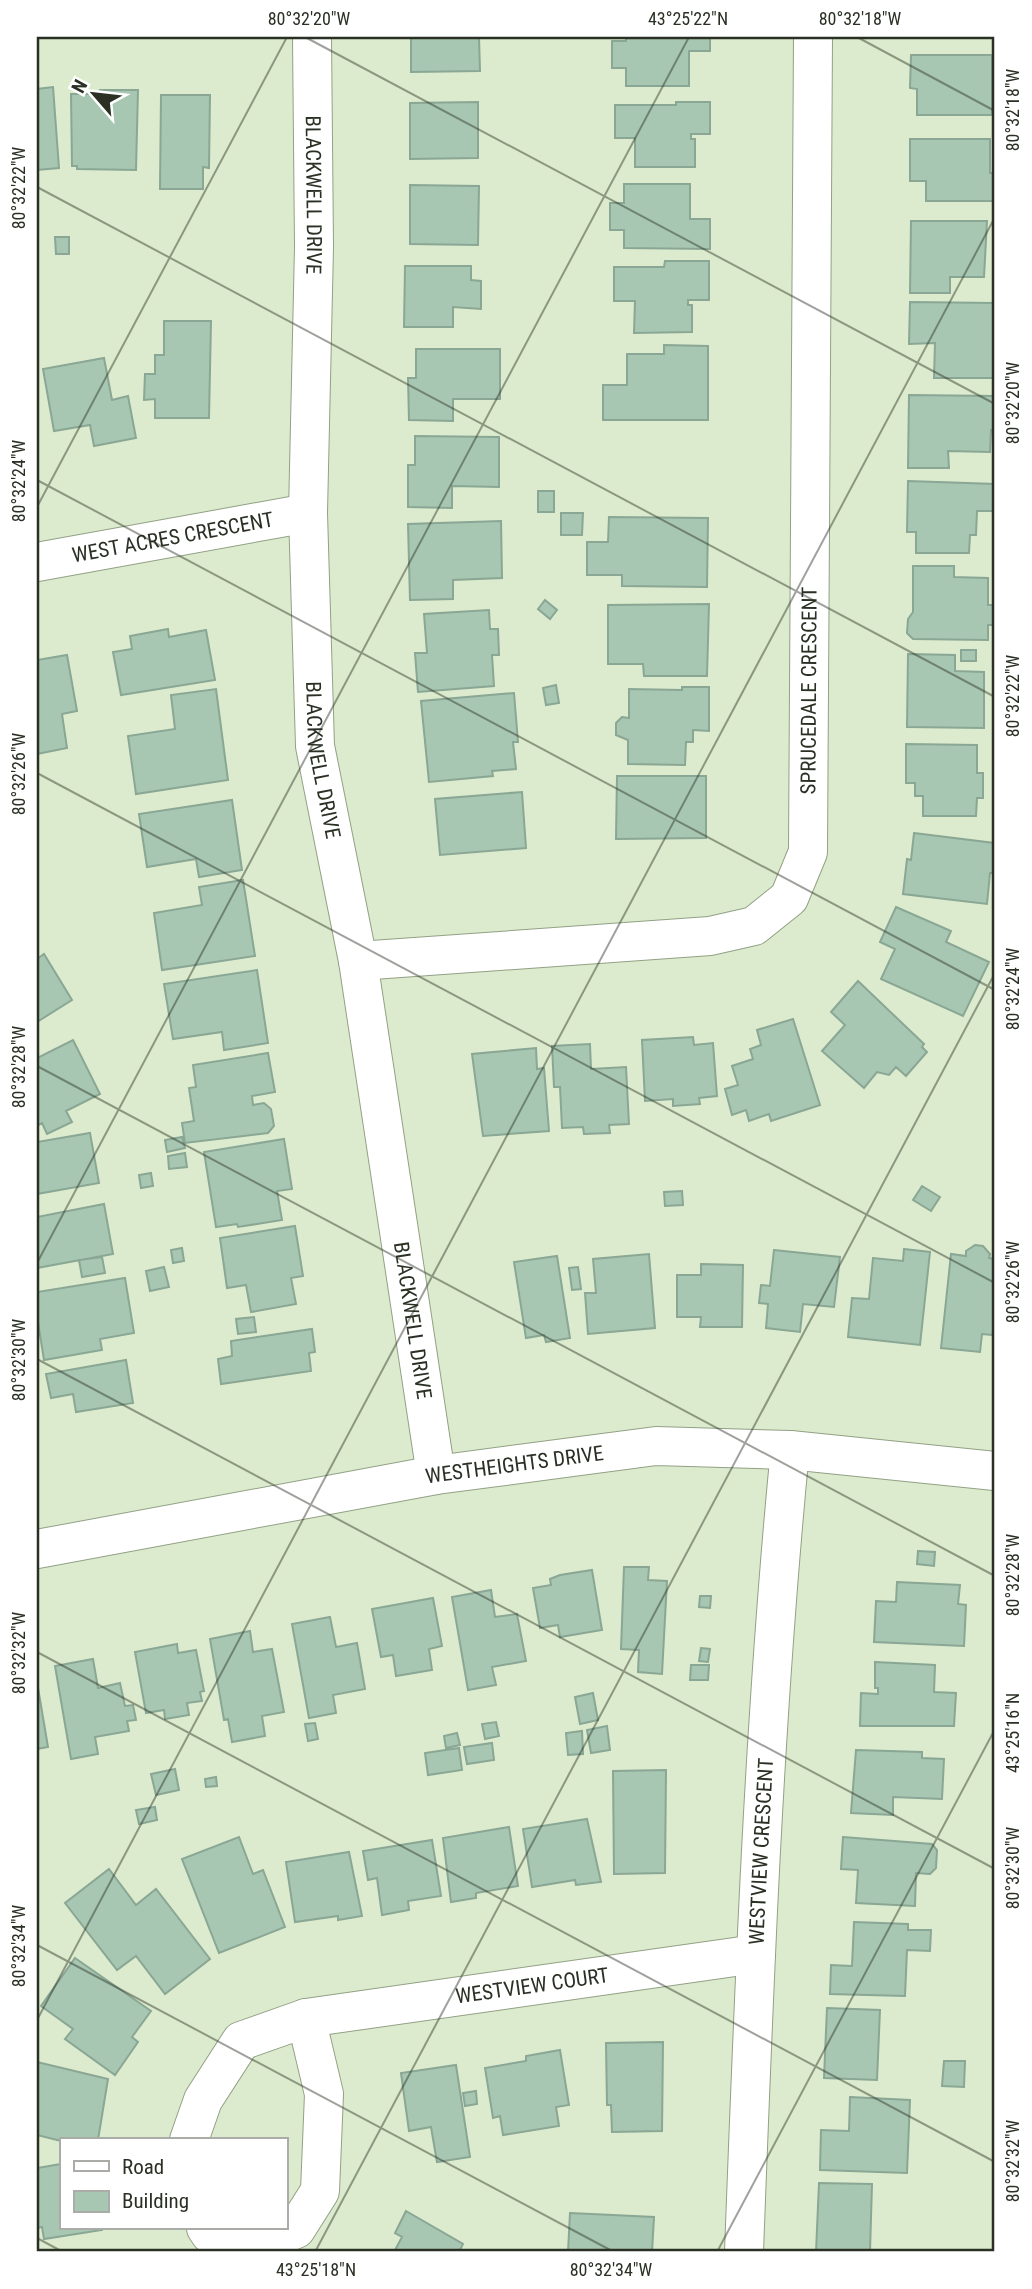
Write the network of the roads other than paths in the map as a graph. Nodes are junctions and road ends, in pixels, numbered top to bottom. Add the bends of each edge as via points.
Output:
1 (312, 37) edge
2 (813, 37) edge
3 (308, 513) junction
4 (37, 562) edge
5 (358, 961) junction
6 (790, 1450) junction
7 (995, 1471) edge
8 (436, 1475) junction
9 (37, 1549) edge
10 (756, 1954) junction
11 (306, 2018) junction
12 (190, 2138) edge
13 (207, 2230) edge
14 (744, 2252) edge

1 - 3 street, BLACKWELL DRIVE via 314,247
2 - 5 street, SPRUCEDALE CRESCENT via 808,852 789,898 754,926 710,936
3 - 4 street, WEST ACRES CRESCENT
3 - 5 street, BLACKWELL DRIVE via 315,746
5 - 8 street, BLACKWELL DRIVE
6 - 7 street, WESTHEIGHTS DRIVE
6 - 8 street, WESTHEIGHTS DRIVE via 656,1446
6 - 10 street, WESTVIEW CRESCENT
8 - 9 street, WESTHEIGHTS DRIVE
10 - 11 street, WESTVIEW COURT
10 - 14 street, WESTVIEW CRESCENT
11 - 12 street, WESTVIEW COURT via 241,2041 202,2100
11 - 13 street via 324,2094 320,2191 296,2229 260,2245

